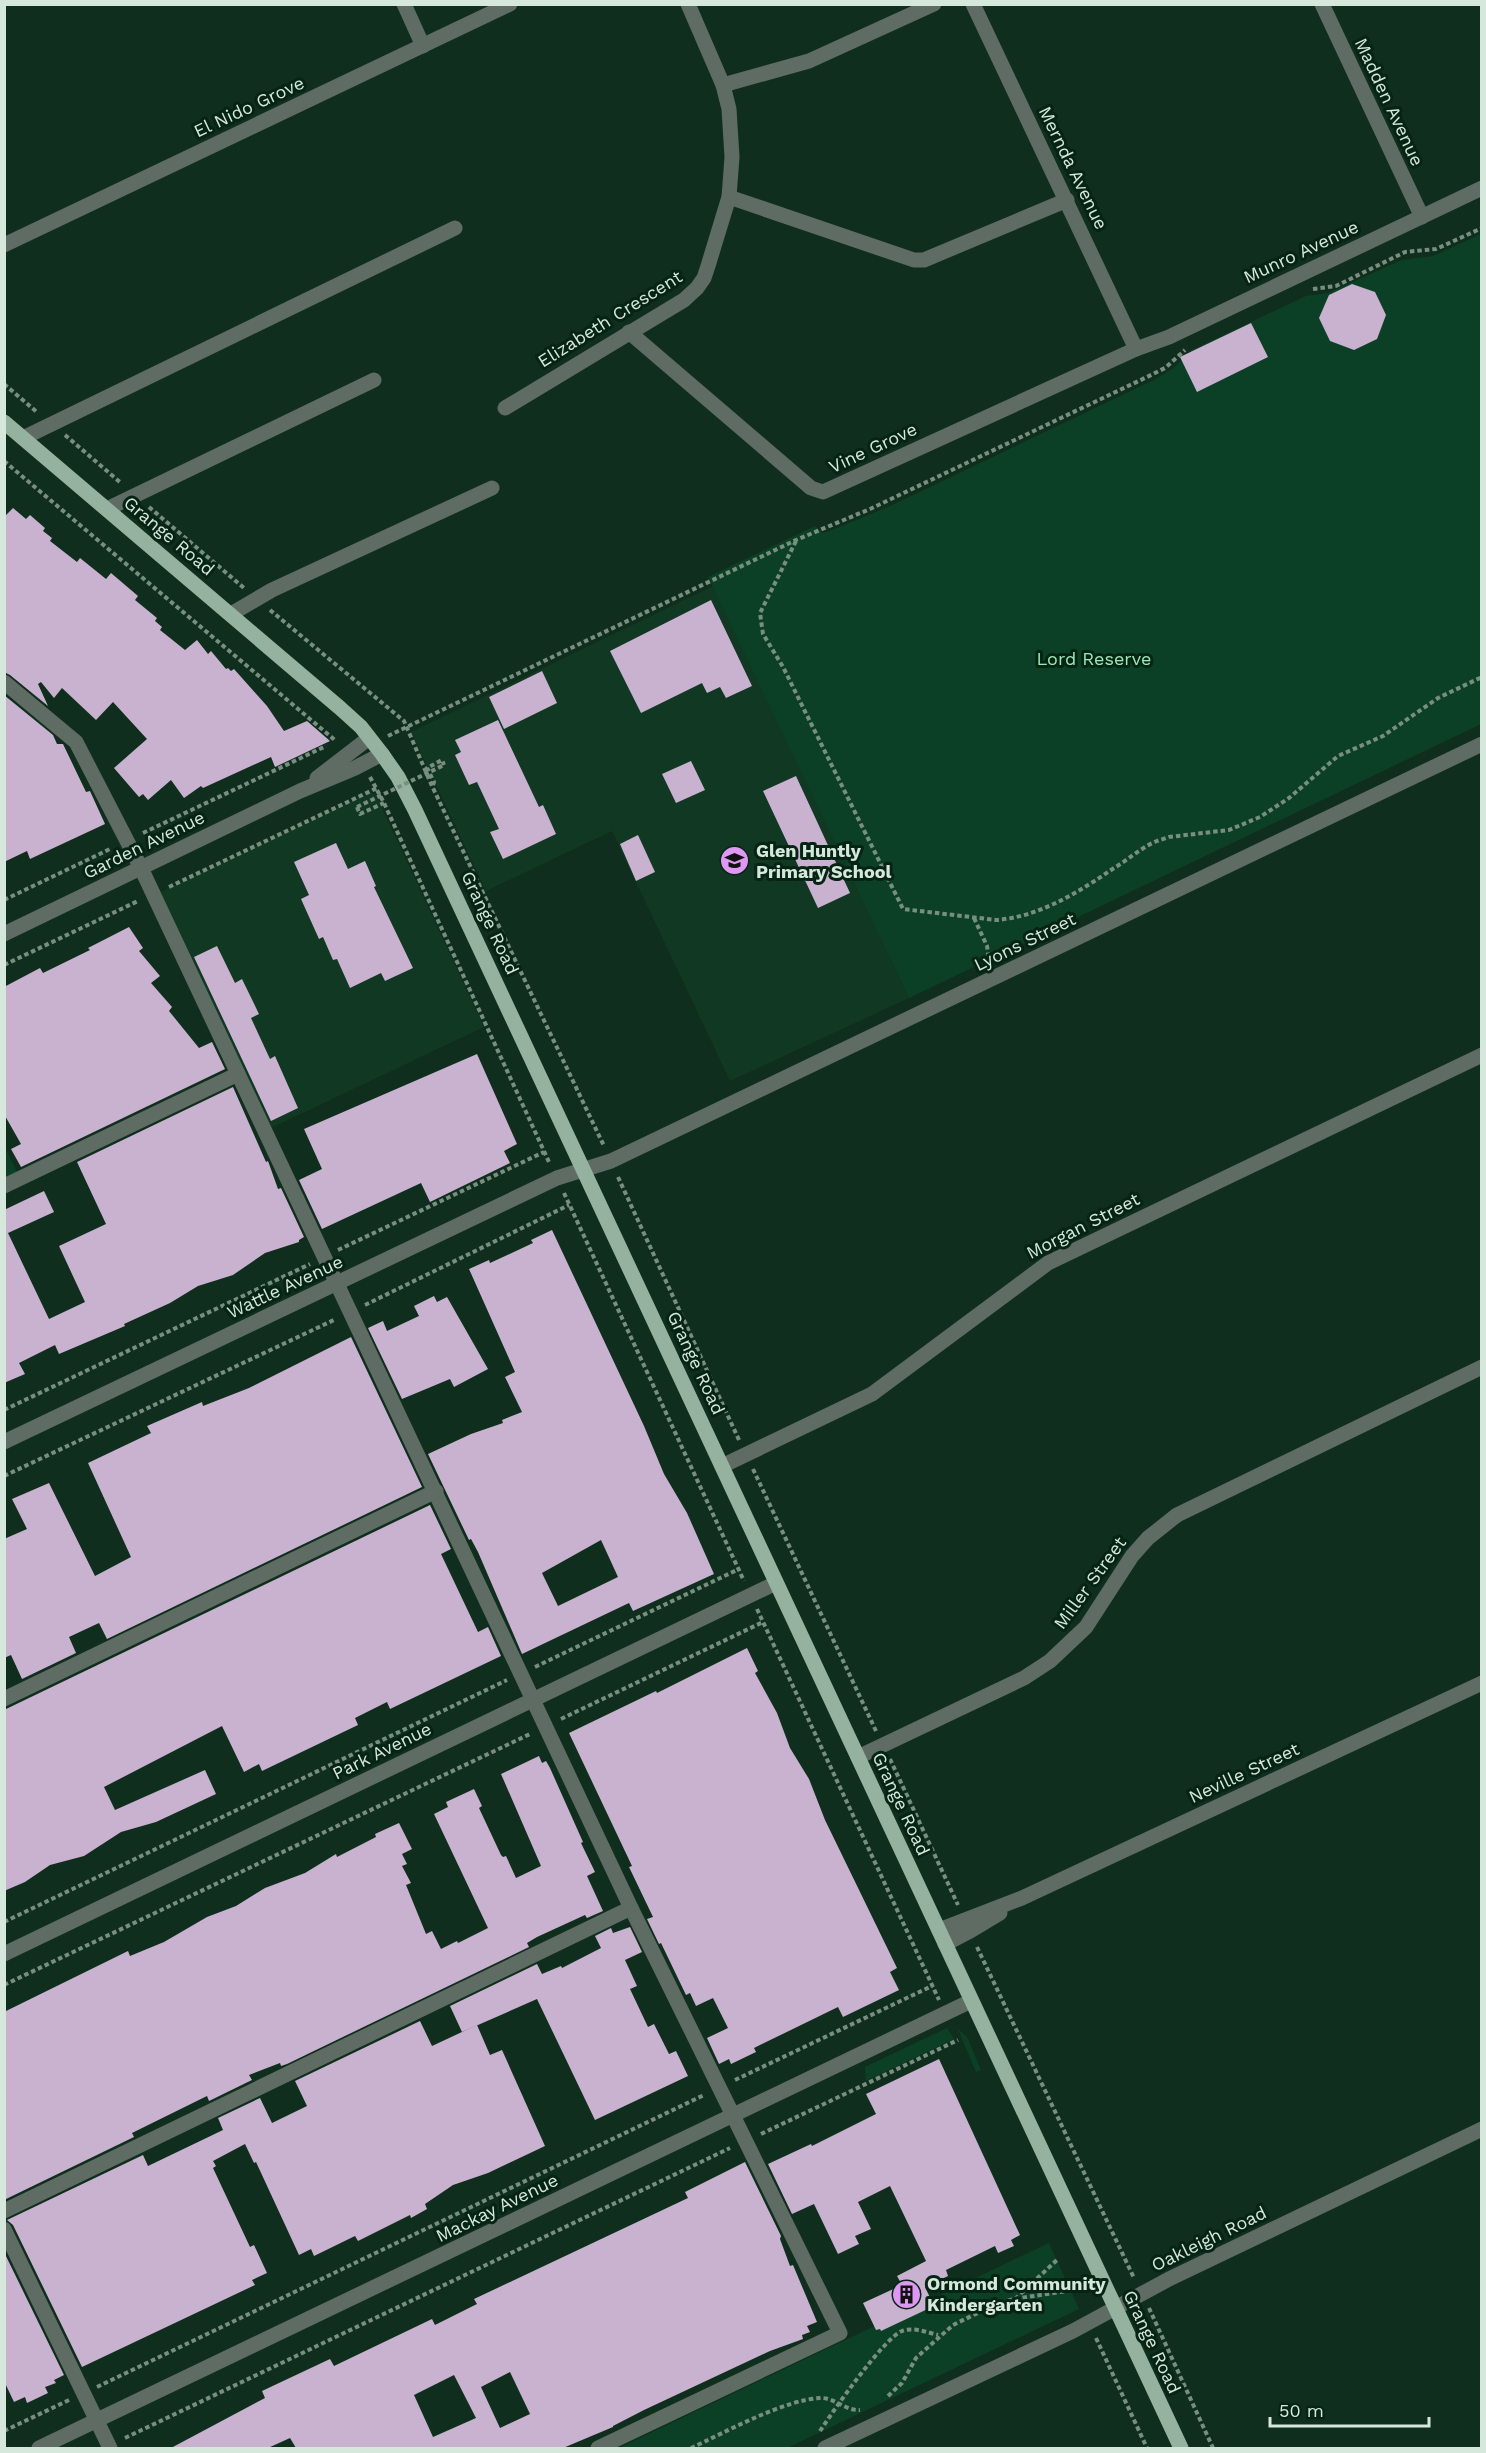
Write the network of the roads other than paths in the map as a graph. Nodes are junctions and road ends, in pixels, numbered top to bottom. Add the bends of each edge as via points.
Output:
1 (404, 4) edge
2 (510, 4) edge
3 (688, 4) edge
4 (934, 4) edge
5 (973, 4) edge
6 (1322, 4) edge
7 (423, 46) junction
8 (723, 85) junction
9 (1482, 188) edge
10 (729, 197) junction
11 (1067, 200) junction
12 (1422, 217) junction
13 (455, 228) dead end
14 (4, 245) edge
15 (629, 333) junction
16 (1136, 349) junction
17 (374, 380) dead end
18 (505, 408) dead end
19 (4, 422) edge
20 (23, 438) junction
21 (492, 488) dead end
22 (107, 509) junction
23 (231, 614) junction
24 (4, 682) edge
25 (1482, 744) edge
26 (375, 745) junction
27 (141, 868) junction
28 (4, 933) edge
29 (1482, 1055) edge
30 (238, 1074) junction
31 (584, 1170) junction
32 (4, 1186) edge
33 (336, 1285) junction
34 (1482, 1367) edge
35 (4, 1442) edge
36 (722, 1466) junction
37 (436, 1491) junction
38 (776, 1583) junction
39 (1482, 1683) edge
40 (4, 1699) edge
41 (534, 1699) junction
42 (858, 1757) junction
43 (631, 1908) junction
44 (942, 1937) junction
45 (4, 1954) edge
46 (971, 2001) junction
47 (733, 2116) junction
48 (1482, 2128) edge
49 (4, 2211) edge
50 (4, 2229) edge
51 (1115, 2309) junction
52 (98, 2421) junction
53 (820, 2444) edge
54 (110, 2447) edge
55 (39, 2448) edge
56 (598, 2448) edge
57 (1181, 2448) edge

1 - 7 street
2 - 7 street, El Nido Grove
3 - 8 street, Elizabeth Crescent
4 - 8 street via 809,61
5 - 11 street, Mernda Avenue
6 - 12 street, Madden Avenue
7 - 14 street, El Nido Grove
8 - 10 street, Elizabeth Crescent via 732,133
9 - 12 street, Munro Avenue
10 - 11 street via 914,260 924,260
10 - 15 street, Elizabeth Crescent via 704,278 697,288
11 - 16 street, Mernda Avenue
12 - 16 street, Munro Avenue
13 - 20 street
15 - 16 street, Vine Grove via 811,488 823,492
15 - 18 street, Elizabeth Crescent
17 - 22 street
19 - 20 main road, Grange Road
20 - 22 main road, Grange Road
21 - 23 street via 272,590
22 - 23 main road, Grange Road
23 - 26 main road, Grange Road via 331,700
24 - 27 street via 75,742
25 - 31 street, Lyons Street via 621,1156
26 - 27 street, Garden Avenue via 300,791
26 - 31 main road, Grange Road via 415,810
27 - 28 street, Garden Avenue
27 - 30 street
29 - 36 street, Morgan Street via 1048,1263 872,1394
30 - 32 street
30 - 33 street
31 - 33 street, Wattle Avenue via 565,1174
31 - 36 main road, Grange Road
33 - 35 street, Wattle Avenue
33 - 37 street
34 - 42 street, Miller Street via 1177,1515 1132,1556 1086,1627 1050,1661 1024,1678
36 - 38 main road, Grange Road
37 - 40 street
37 - 41 street
38 - 41 street, Park Avenue
38 - 42 main road, Grange Road
39 - 44 street, Neville Street
41 - 43 street
41 - 45 street, Park Avenue
42 - 44 main road, Grange Road
43 - 47 street
43 - 49 street
44 - 46 main road, Grange Road
46 - 47 street, Mackay Avenue
46 - 51 main road, Grange Road
47 - 52 street, Mackay Avenue
47 - 56 street via 840,2333
48 - 51 street, Oakleigh Road via 1169,2279
50 - 52 street
51 - 53 street, Oakleigh Road
51 - 57 main road, Grange Road
52 - 54 street
52 - 55 street, Mackay Avenue

